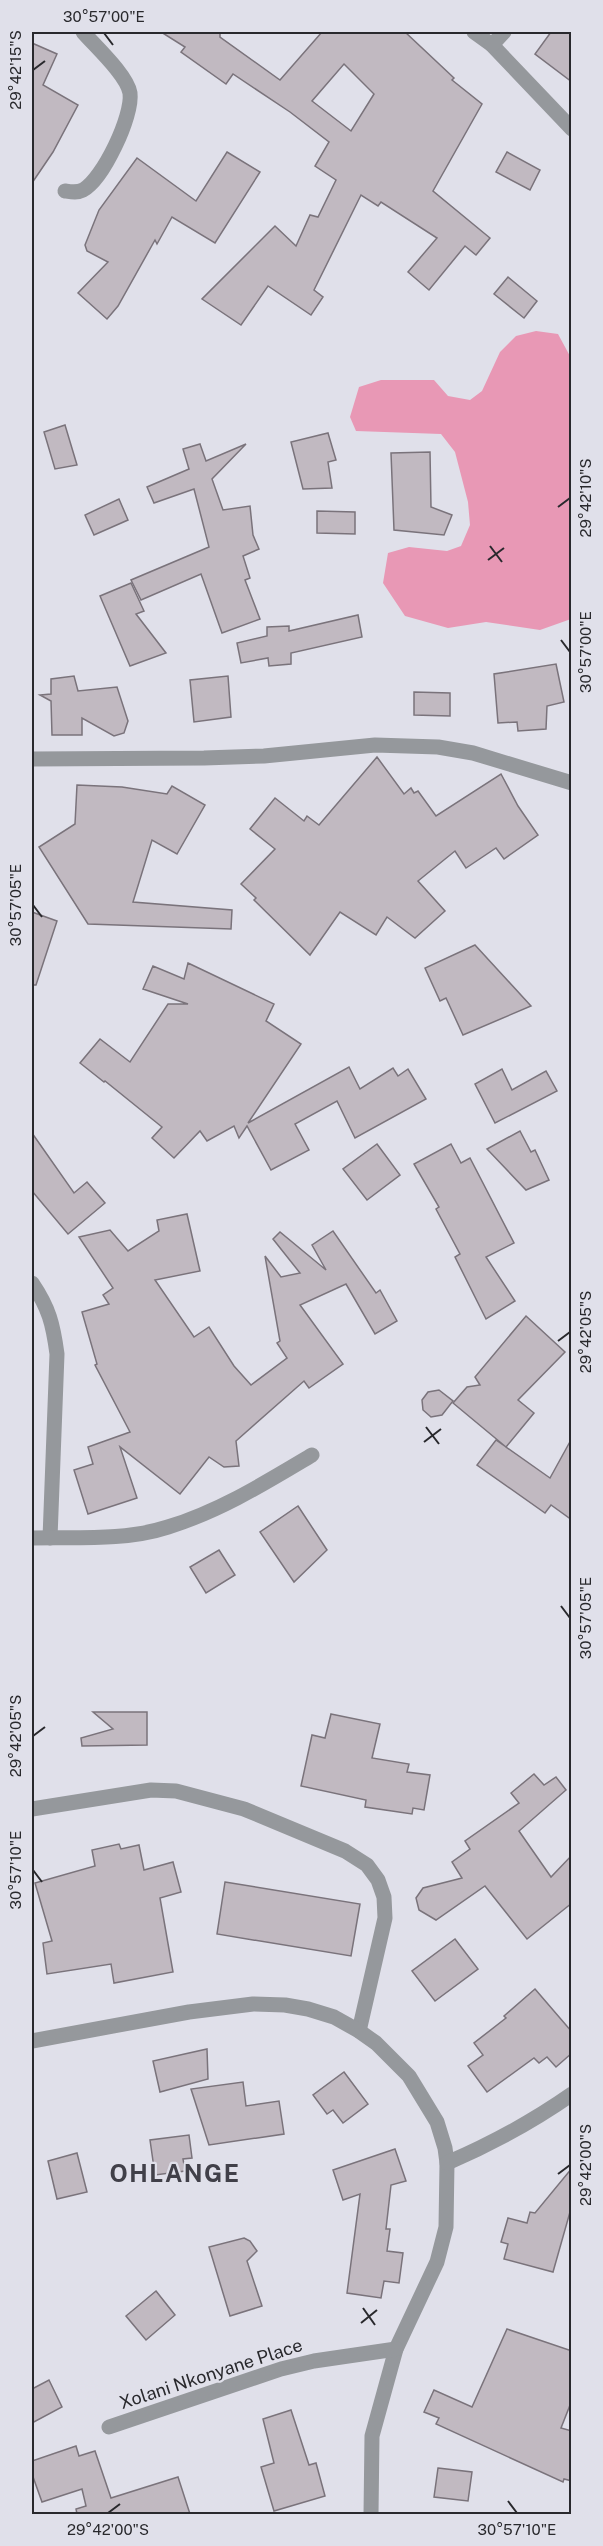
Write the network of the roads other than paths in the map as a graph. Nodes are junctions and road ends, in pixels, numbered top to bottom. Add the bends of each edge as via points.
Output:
1 (83, 32) edge
2 (474, 32) edge
3 (504, 32) edge
4 (492, 45) junction
5 (572, 129) edge
6 (65, 191) dead end
7 (32, 759) edge
8 (572, 783) edge
9 (32, 1283) edge
10 (312, 1455) dead end
11 (32, 1538) edge
12 (50, 1538) junction
13 (32, 1809) edge
14 (359, 2031) junction
15 (32, 2042) edge
16 (572, 2094) edge
17 (447, 2163) junction
18 (396, 2349) junction
19 (109, 2427) dead end
20 (371, 2514) edge

1 - 6 street via 125,81 130,105 106,162 90,185 81,191
2 - 4 street
3 - 4 street
4 - 5 street
7 - 8 street via 204,758 375,745 438,747 473,753
9 - 12 street via 54,1326 57,1354
10 - 12 street via 230,1503 167,1528 124,1536
11 - 12 street
13 - 14 street via 151,1790 176,1791 244,1809 345,1851 367,1865 384,1897 385,1918
14 - 15 street via 308,2009 253,2004
14 - 17 street via 409,2076 425,2100 437,2122
16 - 17 street via 540,2117
17 - 18 street via 446,2227 437,2262
18 - 19 street, Xolani Nkonyane Place via 280,2369
18 - 20 street via 372,2436

